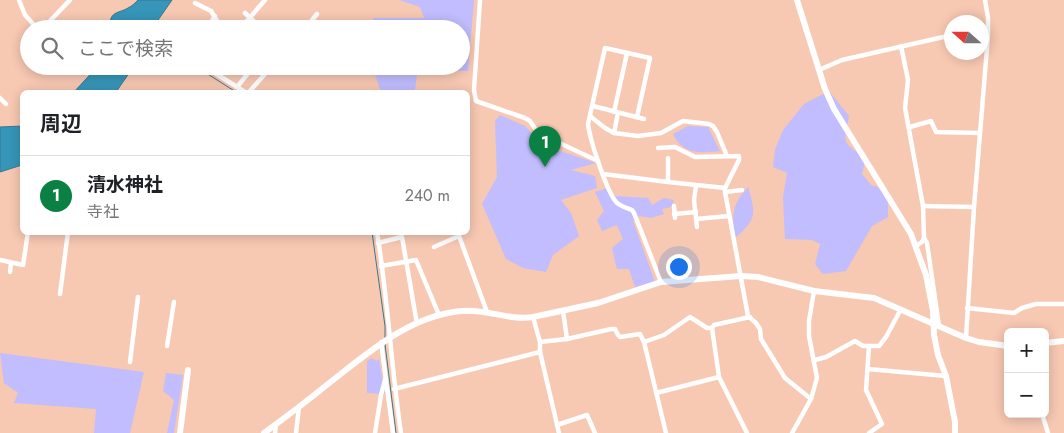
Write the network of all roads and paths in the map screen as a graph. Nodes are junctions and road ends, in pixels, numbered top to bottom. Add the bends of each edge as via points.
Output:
1 (19, 0) edge
2 (70, 0) edge
3 (265, 0) edge
4 (480, 0) edge
5 (797, 0) edge
6 (985, 0) edge
7 (195, 3) dead end
8 (245, 13) dead end
9 (317, 14) dead end
10 (987, 15) edge
11 (215, 16) junction
12 (249, 18) junction
13 (30, 20) edge
14 (51, 20) edge
15 (213, 20) edge
16 (217, 20) edge
17 (251, 20) edge
18 (312, 20) edge
19 (944, 37) edge
20 (901, 46) junction
21 (627, 53) junction
22 (986, 60) edge
23 (819, 70) junction
24 (221, 75) edge
25 (247, 75) edge
26 (264, 75) edge
27 (236, 87) junction
28 (241, 90) edge
29 (251, 90) edge
30 (0, 98) edge
31 (6, 104) dead end
32 (593, 106) junction
33 (616, 112) junction
34 (590, 116) junction
35 (637, 117) junction
36 (644, 119) dead end
37 (910, 128) junction
38 (614, 132) junction
39 (980, 134) junction
40 (658, 148) dead end
41 (727, 156) junction
42 (668, 158) dead end
43 (598, 160) junction
44 (603, 174) junction
45 (668, 182) junction
46 (696, 186) junction
47 (725, 190) junction
48 (742, 190) dead end
49 (674, 206) dead end
50 (922, 206) junction
51 (974, 207) junction
52 (696, 212) junction
53 (729, 216) junction
54 (696, 219) junction
55 (697, 227) dead end
56 (28, 235) edge
57 (68, 235) edge
58 (377, 235) edge
59 (924, 238) junction
60 (378, 243) junction
61 (916, 246) junction
62 (434, 247) dead end
63 (0, 260) edge
64 (406, 262) junction
65 (11, 263) junction
66 (381, 266) junction
67 (10, 272) dead end
68 (741, 276) junction
69 (661, 282) junction
70 (814, 291) junction
71 (60, 294) dead end
72 (138, 297) dead end
73 (174, 302) dead end
74 (1064, 304) edge
75 (967, 308) junction
76 (901, 309) junction
77 (563, 311) junction
78 (487, 312) junction
79 (439, 315) junction
80 (533, 317) junction
81 (750, 317) junction
82 (417, 324) junction
83 (936, 325) junction
84 (712, 328) junction
85 (390, 337) junction
86 (966, 338) junction
87 (567, 339) junction
88 (1064, 341) edge
89 (381, 342) junction
90 (540, 342) junction
91 (644, 342) junction
92 (1049, 343) edge
93 (1004, 345) edge
94 (167, 346) dead end
95 (870, 346) junction
96 (540, 352) junction
97 (815, 360) junction
98 (130, 362) dead end
99 (868, 369) junction
100 (188, 370) dead end
101 (386, 376) junction
102 (946, 376) junction
103 (719, 377) junction
104 (394, 389) junction
105 (656, 393) junction
106 (811, 399) junction
107 (299, 408) junction
108 (1043, 418) edge
109 (276, 424) junction
110 (557, 425) junction
111 (180, 433) edge
112 (264, 433) edge
113 (275, 433) edge
114 (296, 433) edge
115 (376, 433) edge
116 (393, 433) edge
117 (401, 433) edge
118 (559, 433) edge
119 (594, 433) edge
120 (666, 433) edge
121 (747, 433) edge
122 (792, 433) edge
123 (869, 433) edge
124 (955, 433) edge
125 (1048, 433) edge

1 - 13 street
2 - 14 street
3 - 12 street
4 - 43 street via 476,102 526,118 538,133
5 - 23 street
6 - 10 street
7 - 11 street
8 - 12 street
9 - 18 street
11 - 15 street
11 - 16 street
12 - 17 street
19 - 20 street
20 - 23 street via 842,60
20 - 37 street via 908,80 905,108
21 - 32 street via 605,48
21 - 33 street
21 - 35 street via 650,58
22 - 39 street
23 - 61 street via 834,109
24 - 27 street
25 - 27 street
26 - 29 street
27 - 28 street
30 - 31 street
32 - 33 street
32 - 34 street
33 - 35 street
33 - 38 street
34 - 38 street
34 - 43 street via 589,131
35 - 36 street
37 - 39 street via 931,121 936,132
37 - 50 street
38 - 41 street via 638,136 661,133 683,121 708,124 717,132
39 - 51 street
40 - 41 street via 675,146 695,157
41 - 47 street via 739,156 739,160
42 - 45 street
43 - 44 street
44 - 45 street
44 - 69 street via 613,198 634,213
45 - 46 street
46 - 47 street
46 - 52 street
47 - 48 street
47 - 53 street
49 - 52 street via 675,216
50 - 51 street
50 - 59 street
51 - 75 street
52 - 54 street
53 - 54 street
53 - 68 street
54 - 55 street
56 - 65 street via 23,265
57 - 71 street
58 - 60 street
59 - 61 street
59 - 83 street
60 - 64 street via 402,237
60 - 66 street
61 - 83 street via 926,275
62 - 78 street via 459,236
63 - 65 street
64 - 66 street
64 - 79 street via 416,260
64 - 82 street
65 - 67 street
66 - 85 street
68 - 69 street
68 - 70 street
68 - 81 street
69 - 77 street
70 - 76 street via 874,298
70 - 97 street via 809,336
72 - 98 street
73 - 94 street
74 - 75 street via 1036,304 1014,313
75 - 86 street
76 - 83 street
76 - 95 street via 879,346
77 - 80 street
77 - 87 street
78 - 79 street via 462,311
78 - 80 street
79 - 82 street
80 - 90 street
81 - 84 street
81 - 106 street via 760,329 761,339 786,378
82 - 85 street
83 - 86 street
83 - 102 street via 934,335
84 - 91 street via 690,317 664,335
84 - 103 street
85 - 89 street
85 - 104 street
86 - 93 street
87 - 90 street
87 - 91 street via 615,329 620,337 640,334
88 - 92 street
89 - 101 street
89 - 107 street
90 - 96 street
91 - 105 street
95 - 97 street via 855,341
95 - 99 street
96 - 104 street
96 - 110 street
97 - 106 street via 817,378
99 - 102 street
99 - 123 street via 866,390 882,424
100 - 111 street
101 - 115 street
101 - 116 street
102 - 124 street
103 - 105 street
103 - 121 street
104 - 117 street
105 - 120 street
106 - 122 street
107 - 109 street
107 - 114 street
108 - 125 street
109 - 112 street
109 - 113 street
110 - 118 street
110 - 119 street via 587,415

